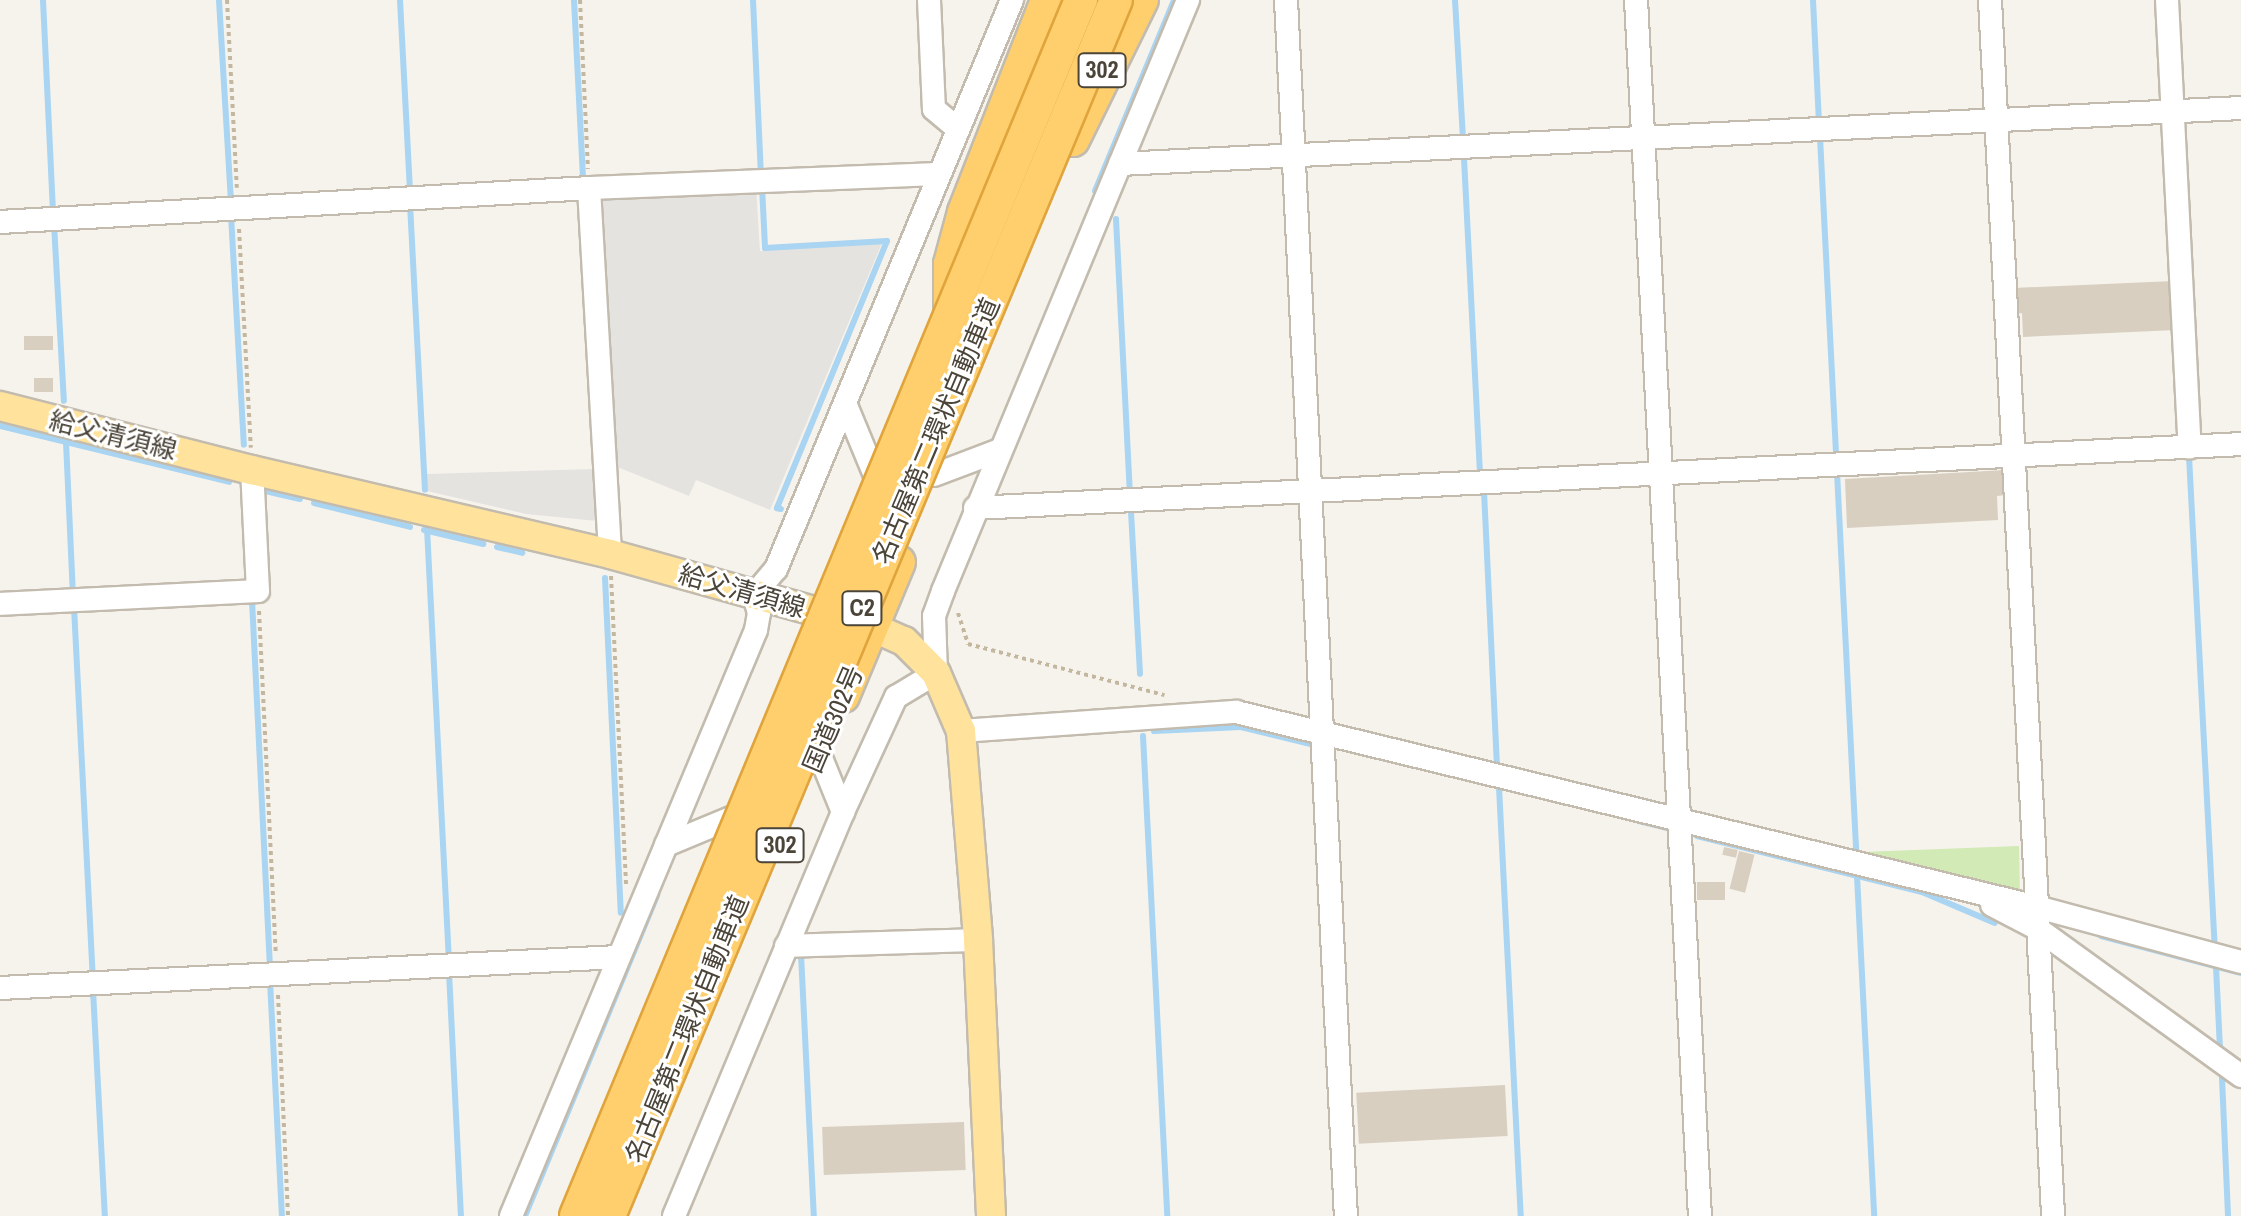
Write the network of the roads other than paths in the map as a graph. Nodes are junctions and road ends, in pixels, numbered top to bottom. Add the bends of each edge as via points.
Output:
1 (929, 0) edge
2 (1012, 0) edge
3 (1047, 0) edge
4 (1081, 0) edge
5 (1116, 0) edge
6 (1130, 0) edge
7 (1142, 0) edge
8 (1188, 0) edge
9 (1286, 0) edge
10 (1636, 0) edge
11 (1990, 0) edge
12 (2167, 0) edge
13 (2241, 108) edge
14 (2173, 112) junction
15 (1996, 121) junction
16 (957, 128) junction
17 (1643, 138) junction
18 (1073, 140) junction
19 (1293, 155) junction
20 (1120, 164) junction
21 (939, 174) junction
22 (589, 188) junction
23 (0, 222) edge
24 (845, 403) junction
25 (0, 406) edge
26 (961, 407) junction
27 (2241, 444) edge
28 (2190, 447) junction
29 (1000, 450) junction
30 (2013, 456) junction
31 (252, 470) junction
32 (1661, 473) junction
33 (934, 475) junction
34 (1310, 492) junction
35 (975, 508) junction
36 (905, 546) junction
37 (610, 554) junction
38 (754, 595) junction
39 (0, 604) edge
40 (872, 627) junction
41 (936, 673) junction
42 (1322, 730) junction
43 (961, 731) junction
44 (819, 753) junction
45 (804, 788) junction
46 (843, 812) junction
47 (1680, 822) junction
48 (666, 845) junction
49 (2037, 918) junction
50 (978, 940) junction
51 (786, 946) junction
52 (618, 957) junction
53 (2241, 962) edge
54 (0, 988) edge
55 (2241, 1076) edge
56 (511, 1216) edge
57 (576, 1216) edge
58 (609, 1216) edge
59 (626, 1216) edge
60 (674, 1216) edge
61 (991, 1216) edge
62 (1346, 1216) edge
63 (1700, 1216) edge
64 (2053, 1216) edge

1 - 16 street via 934,109
2 - 16 street
3 - 26 highway via 954,244 949,306
4 - 57 highway, 名古屋第二環状自動車道 / C2, bridge
5 - 58 highway, 名古屋第二環状自動車道 / C2, bridge
6 - 18 highway, 国道302号 / 302
7 - 18 highway
8 - 20 street
9 - 19 street
10 - 17 street
11 - 15 street
12 - 14 street
13 - 14 street
14 - 15 street
14 - 28 street
15 - 17 street
15 - 30 street
16 - 21 street
17 - 19 street
17 - 32 street
18 - 26 highway, 国道302号 / 302
19 - 20 street
19 - 34 street
20 - 29 street
21 - 22 street
21 - 24 street
22 - 23 street
22 - 37 street
24 - 36 street
24 - 38 street via 776,569
25 - 31 main road, 給父清須線
26 - 33 highway, 国道302号 / 302
27 - 28 street
28 - 30 street
29 - 33 street
29 - 35 street
30 - 32 street
30 - 49 street
31 - 37 main road, 給父清須線
31 - 39 street via 258,591
32 - 34 street
32 - 47 street
33 - 36 highway, 国道302号 / 302
34 - 35 street
34 - 42 street
35 - 41 street via 934,616
36 - 40 highway, 国道302号 / 302
37 - 38 main road, 給父清須線
38 - 40 main road, 給父清須線
38 - 48 street via 756,630
40 - 41 main road, 給父清須線 via 904,641
40 - 44 highway, 国道302号 / 302
41 - 43 main road, 給父清須線
41 - 46 street via 896,697
42 - 43 street via 1236,712
42 - 47 street
42 - 62 street
43 - 50 main road, 給父清須線
44 - 45 highway, 国道302号 / 302
44 - 46 street
45 - 48 street
45 - 59 highway, 国道302号 / 302
46 - 51 street
47 - 49 street via 1966,891
47 - 63 street
48 - 52 street
49 - 53 street
49 - 55 street
49 - 64 street
50 - 51 street
50 - 61 main road, 給父清須線
51 - 60 street
52 - 54 street
52 - 56 street

